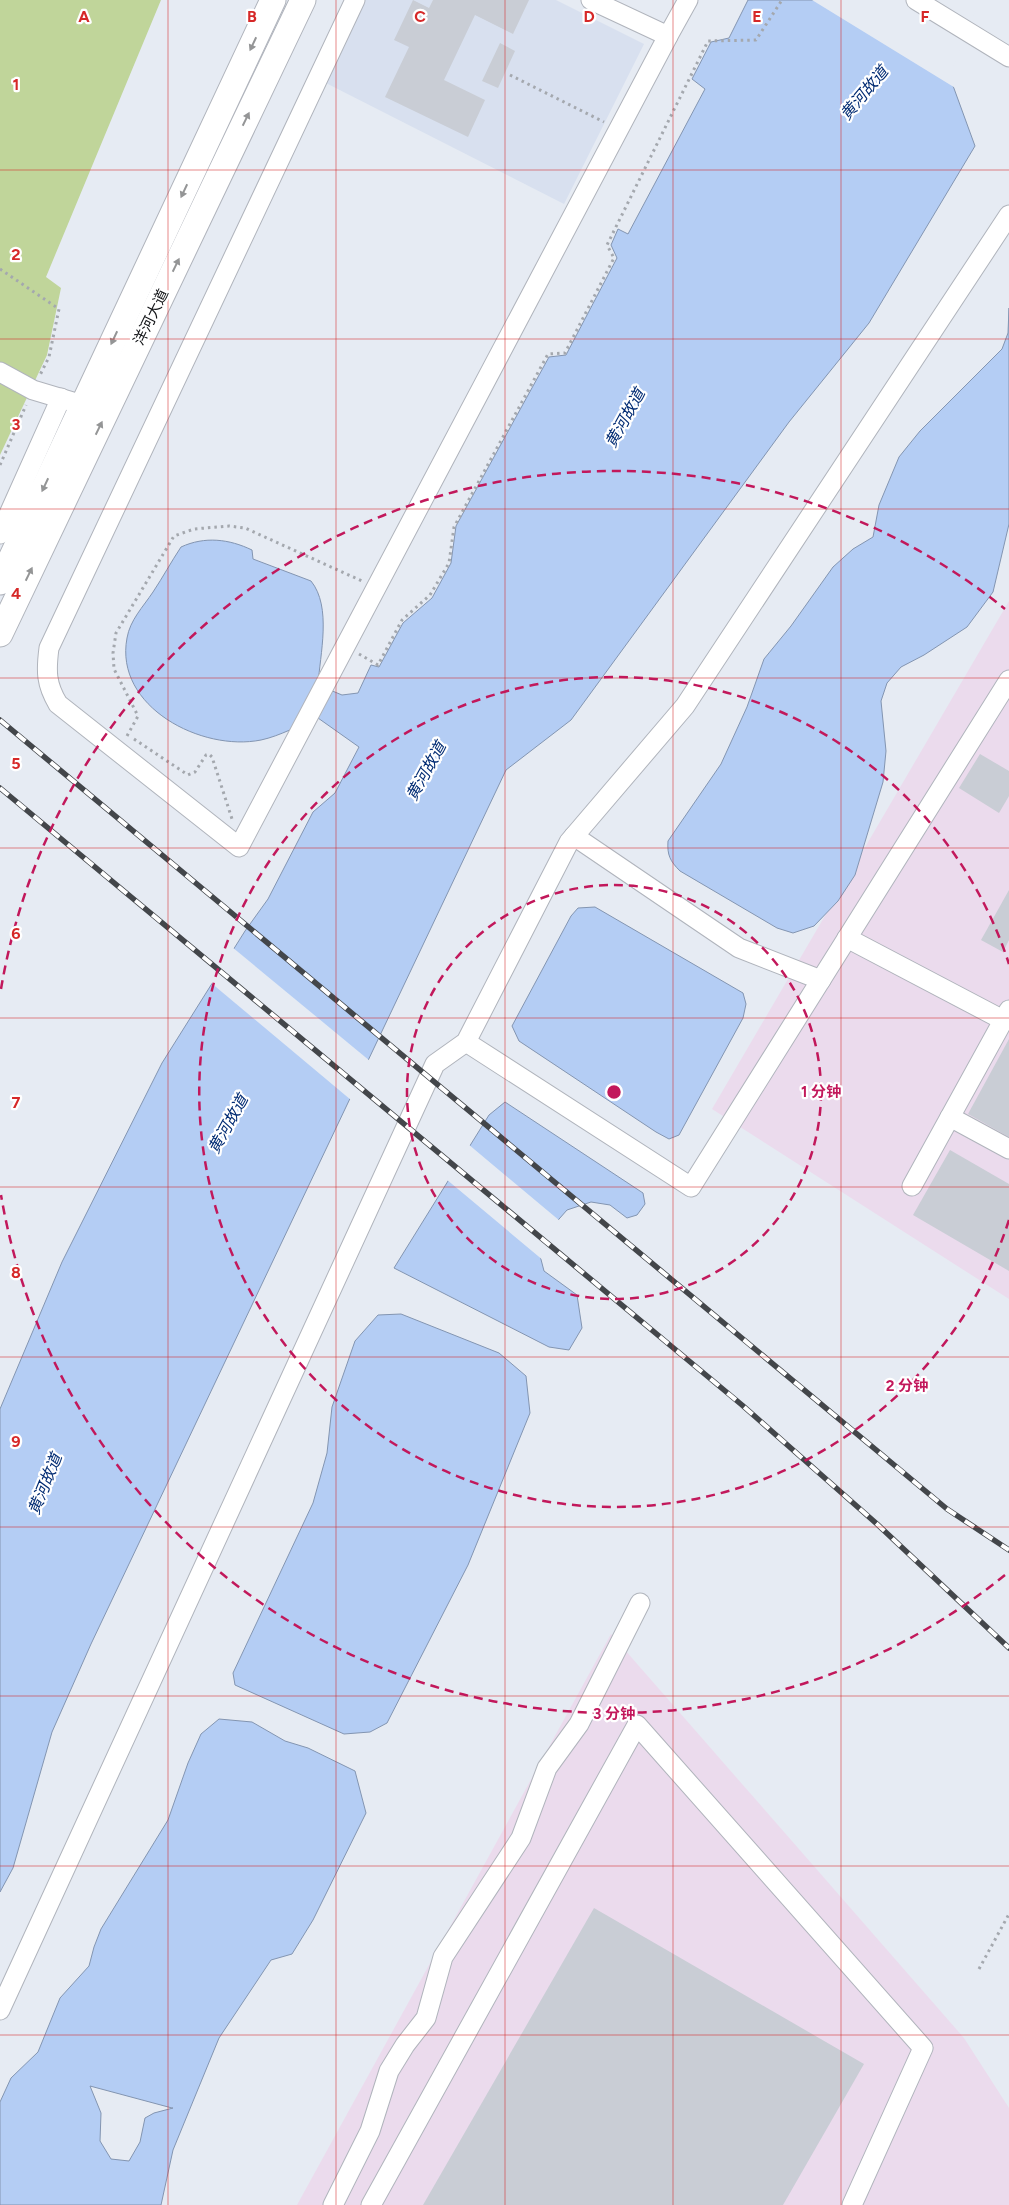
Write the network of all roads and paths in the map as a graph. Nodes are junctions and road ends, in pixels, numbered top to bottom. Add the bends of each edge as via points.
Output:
1 (274, 0) edge
2 (303, 0) edge
3 (355, 0) edge
4 (591, 0) edge
5 (688, 0) edge
6 (782, 0) edge
7 (916, 0) edge
8 (668, 36) junction
9 (1009, 57) edge
10 (510, 75) dead end
11 (618, 129) junction
12 (1009, 215) edge
13 (0, 269) edge
14 (0, 372) edge
15 (33, 390) junction
16 (72, 402) junction
17 (0, 465) edge
18 (0, 534) edge
19 (0, 582) edge
20 (376, 588) junction
21 (0, 634) edge
22 (378, 665) dead end
23 (1009, 680) edge
24 (127, 735) junction
25 (118, 751) junction
26 (574, 836) junction
27 (240, 844) junction
28 (848, 938) junction
29 (821, 980) junction
30 (1006, 1015) edge
31 (466, 1042) junction
32 (950, 1117) junction
33 (1009, 1148) edge
34 (912, 1186) dead end
35 (640, 1603) dead end
36 (1009, 1914) edge
37 (979, 1969) dead end
38 (0, 2010) edge
39 (333, 2205) edge
40 (370, 2205) edge
41 (852, 2205) edge

1 -> 16 main road, 洋河大道
21 -> 2 main road, 洋河大道
3 - 25 street via 49,648 46,667 49,689 58,704
4 - 8 street
5 - 8 street
6 - 22 path via 756,40 708,41 607,245 614,258 565,353 548,354 454,527 449,563 430,595 402,620
7 - 9 street
8 - 11 street
10 - 11 path
11 - 20 street
12 - 26 street via 685,706
13 - 15 path via 59,309 49,357
14 - 15 street
15 - 16 street
15 - 17 path
16 - 18 street
16 -> 19 main road, 洋河大道
20 - 24 path via 245,528 194,528 174,536 116,633 114,669 138,716
20 - 27 street
23 - 28 street
24 - 25 path
24 - 27 path via 188,775 195,772 210,754
25 - 27 street via 239,847
26 - 29 street via 739,948
26 - 31 street via 568,842
28 - 29 street
28 - 30 street
29 - 31 street via 691,1187
30 - 32 street
31 - 38 street via 435,1064
32 - 33 street
32 - 34 street
35 - 39 street via 579,1724 547,1768 520,1838 443,1957 426,2018 389,2071 370,2131
36 - 37 path
40 - 41 street via 637,1725 923,2048

